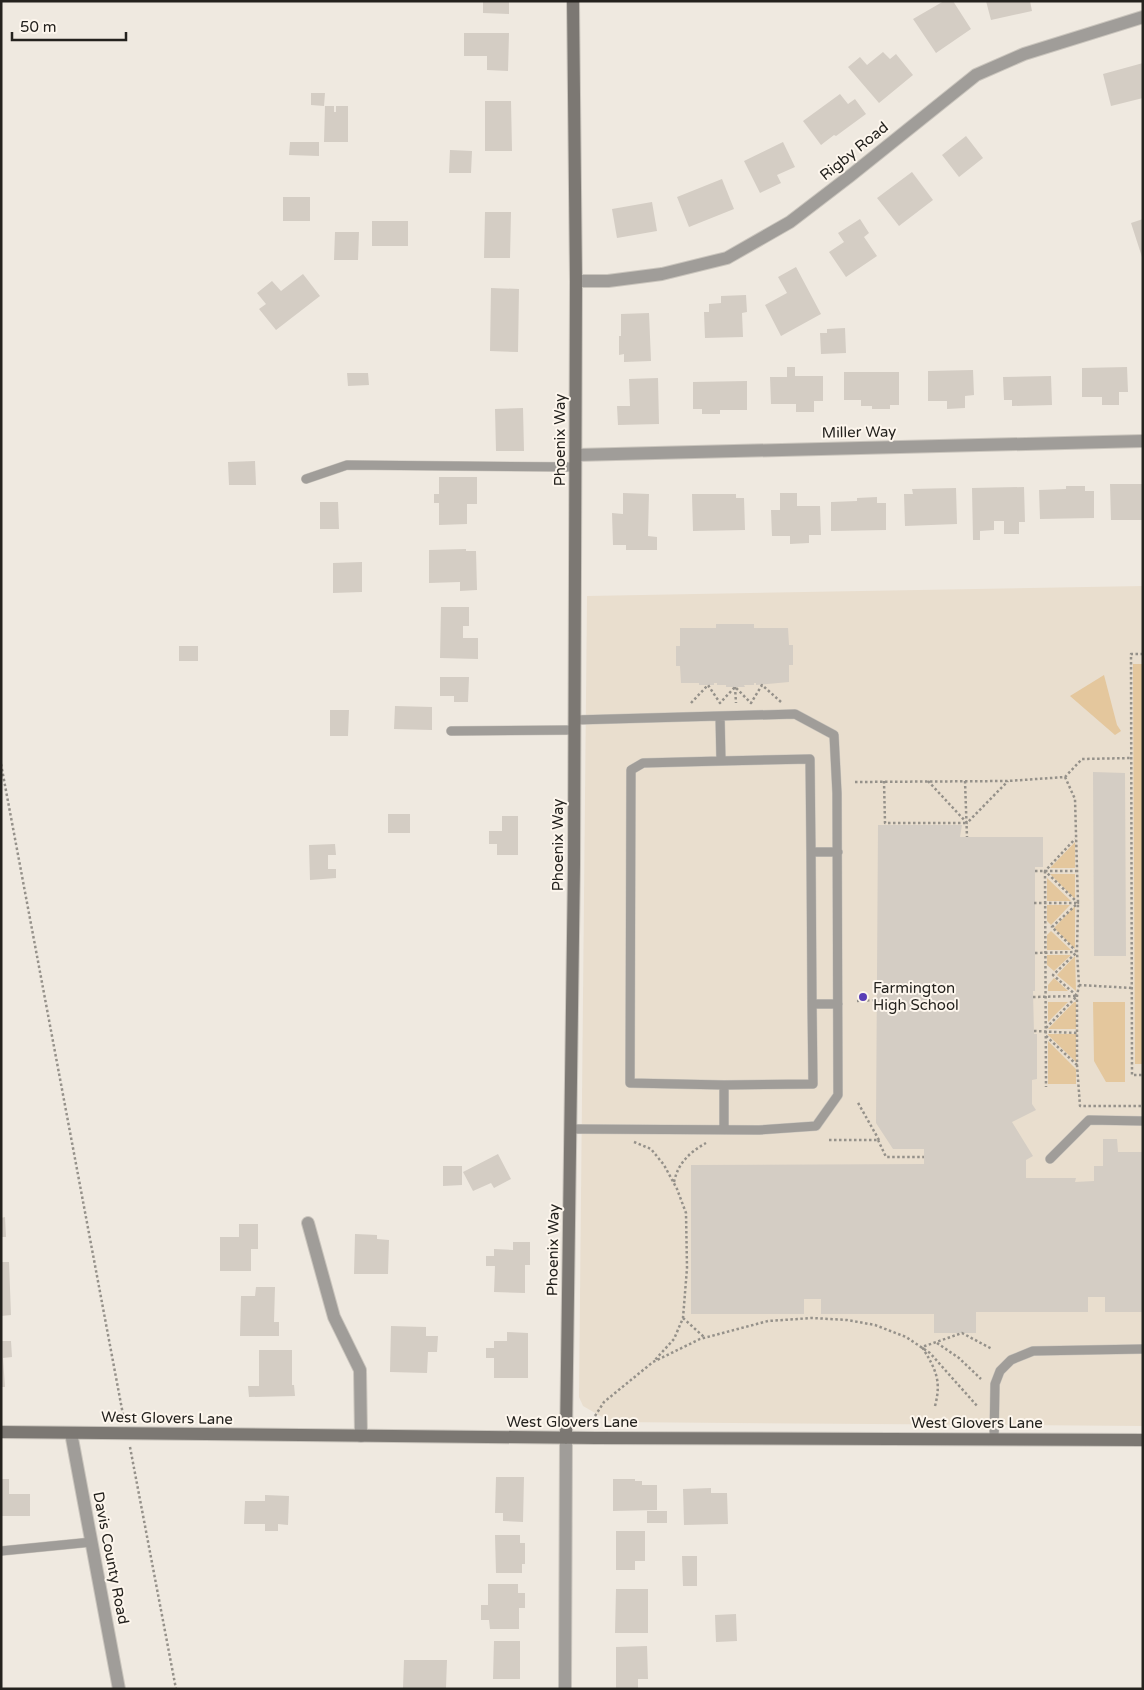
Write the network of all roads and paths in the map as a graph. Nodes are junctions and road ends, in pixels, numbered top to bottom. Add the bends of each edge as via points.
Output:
1 (573, 1) edge
2 (1143, 17) edge
3 (576, 280) junction
4 (1143, 441) edge
5 (576, 461) junction
6 (306, 479) dead end
7 (1143, 654) edge
8 (735, 687) junction
9 (781, 702) dead end
10 (691, 703) dead end
11 (736, 703) dead end
12 (720, 716) junction
13 (575, 725) junction
14 (450, 731) dead end
15 (1131, 758) junction
16 (721, 761) junction
17 (1, 764) edge
18 (1064, 777) junction
19 (884, 781) junction
20 (928, 781) junction
21 (965, 781) junction
22 (1008, 781) junction
23 (855, 782) dead end
24 (967, 823) junction
25 (967, 837) dead end
26 (1076, 840) junction
27 (811, 852) junction
28 (838, 852) junction
29 (1035, 871) dead end
30 (1045, 871) junction
31 (1077, 871) junction
32 (1034, 903) dead end
33 (1046, 903) junction
34 (1078, 903) junction
35 (1046, 927) junction
36 (1052, 927) junction
37 (1046, 952) junction
38 (1077, 952) junction
39 (1035, 953) dead end
40 (1053, 975) junction
41 (1046, 976) junction
42 (1079, 985) junction
43 (1132, 988) junction
44 (1033, 996) dead end
45 (1046, 996) junction
46 (1077, 996) junction
47 (877, 1000) dead end
48 (857, 1001) dead end
49 (812, 1004) junction
50 (838, 1004) junction
51 (1046, 1030) junction
52 (1034, 1031) dead end
53 (1077, 1032) junction
54 (1046, 1036) junction
55 (1077, 1065) junction
56 (1143, 1075) edge
57 (724, 1085) junction
58 (1046, 1087) dead end
59 (858, 1101) dead end
60 (1143, 1106) edge
61 (1143, 1121) edge
62 (571, 1129) junction
63 (724, 1130) junction
64 (710, 1140) dead end
65 (829, 1140) dead end
66 (878, 1140) junction
67 (633, 1142) dead end
68 (924, 1157) dead end
69 (1050, 1160) dead end
70 (674, 1183) junction
71 (308, 1223) dead end
72 (684, 1318) junction
73 (705, 1337) junction
74 (937, 1343) junction
75 (922, 1348) junction
76 (1143, 1349) edge
77 (992, 1350) dead end
78 (653, 1362) junction
79 (981, 1379) dead end
80 (936, 1406) dead end
81 (978, 1407) dead end
82 (595, 1416) dead end
83 (1, 1432) edge
84 (71, 1433) junction
85 (128, 1433) junction
86 (361, 1436) junction
87 (566, 1438) junction
88 (994, 1440) junction
89 (1143, 1440) edge
90 (92, 1542) junction
91 (1, 1552) edge
92 (119, 1689) edge
93 (176, 1689) edge
94 (565, 1689) edge

1 - 3 street, Phoenix Way
2 - 3 street, Rigby Road via 1024,54 976,74 790,222 727,258 662,274
3 - 5 street, Phoenix Way
4 - 5 street, Miller Way
5 - 6 lane via 347,465
5 - 13 street, Phoenix Way
7 - 15 path via 1131,654
8 - 9 path via 750,703 762,685
8 - 10 path via 720,703 708,685
8 - 11 path
12 - 13 lane
12 - 16 lane
12 - 28 lane via 796,714 834,735
13 - 14 lane
13 - 62 street, Phoenix Way
15 - 18 path via 1082,759
15 - 43 path
16 - 27 lane via 810,759
16 - 57 lane via 643,764 631,770 630,1083
17 - 85 path
18 - 22 path
18 - 26 path via 1076,799
19 - 20 path
19 - 23 path
19 - 24 path via 885,823
20 - 21 path
20 - 24 path
21 - 22 path
21 - 24 path
22 - 24 path
24 - 25 path
26 - 30 path
26 - 31 path
27 - 28 lane
27 - 49 lane
28 - 50 lane
29 - 30 path
30 - 31 path
30 - 33 path
30 - 34 path
31 - 34 path
32 - 33 path
33 - 34 path
33 - 35 path
34 - 36 path
34 - 38 path
35 - 36 path
35 - 37 path
36 - 38 path
37 - 38 path
37 - 39 path
37 - 41 path
38 - 40 path
38 - 42 path
40 - 41 path
40 - 46 path
41 - 45 path
42 - 43 path
42 - 46 path
43 - 56 path via 1132,1075
44 - 45 path
45 - 46 path
45 - 51 path
46 - 51 path
46 - 53 path
47 - 48 path
49 - 50 lane
49 - 57 lane via 812,1084
50 - 63 lane via 838,1095 816,1126
51 - 52 path
51 - 53 path
51 - 54 path
53 - 55 path
54 - 55 path
54 - 58 path
55 - 60 path via 1080,1106
57 - 63 lane
59 - 66 path
61 - 69 lane via 1089,1120
62 - 63 lane
62 - 87 street, Phoenix Way
64 - 70 path via 684,1160
65 - 66 path
66 - 68 path via 886,1157
67 - 70 path via 651,1149
70 - 72 path via 686,1213
71 - 86 street via 334,1316 360,1370
72 - 73 path
72 - 78 path via 674,1339
73 - 75 path via 768,1321 821,1318 875,1325 906,1337
73 - 78 path
74 - 75 path
74 - 77 path via 962,1333
74 - 79 path
75 - 80 path via 938,1380
75 - 81 path
76 - 88 lane via 1033,1351 1011,1360 1000,1371 995,1384
78 - 82 path via 604,1402
83 - 84 street, West Glovers Lane
84 - 85 street, West Glovers Lane
84 - 90 street, Davis County Road
85 - 86 street, West Glovers Lane
85 - 93 path
86 - 87 street, West Glovers Lane
87 - 88 street, West Glovers Lane
87 - 94 street, Phoenix Way
88 - 89 street, West Glovers Lane
90 - 91 lane
90 - 92 street, Davis County Road

